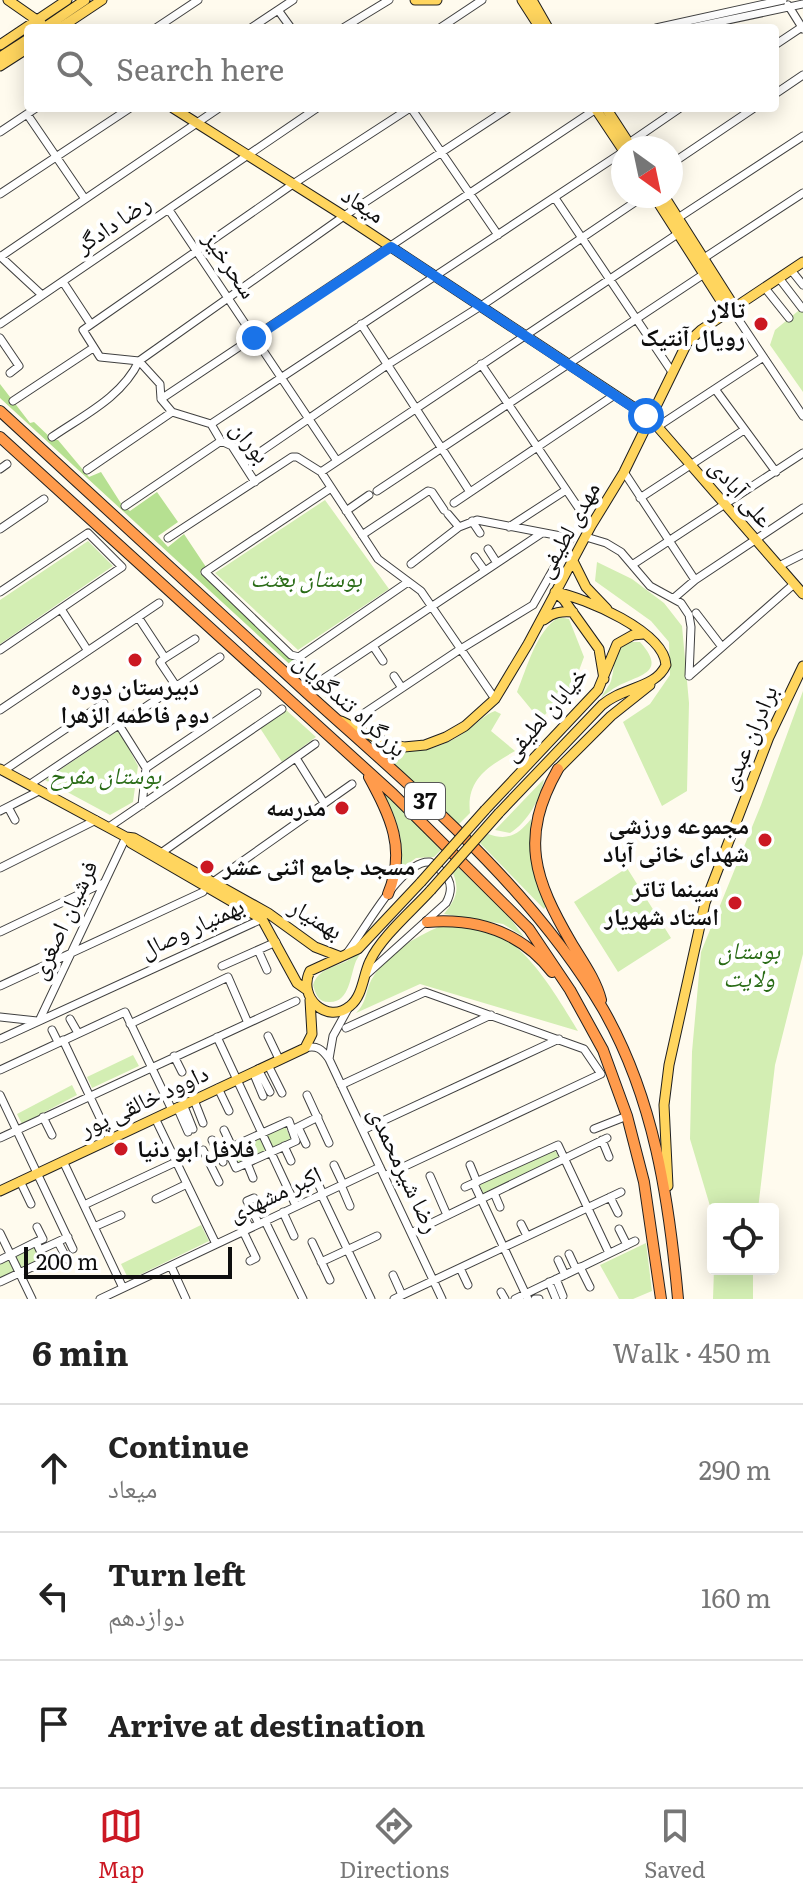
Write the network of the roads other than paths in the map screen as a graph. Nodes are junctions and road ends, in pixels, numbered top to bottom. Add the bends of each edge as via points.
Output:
1 (8, 0) edge
2 (67, 0) edge
3 (85, 0) edge
4 (102, 0) edge
5 (198, 0) edge
6 (293, 0) edge
7 (389, 0) edge
8 (415, 0) edge
9 (437, 0) edge
10 (482, 0) edge
11 (522, 0) edge
12 (532, 0) edge
13 (786, 2) edge
14 (803, 4) edge
15 (0, 5) edge
16 (278, 10) junction
17 (43, 24) edge
18 (45, 24) edge
19 (46, 24) edge
20 (66, 24) edge
21 (162, 24) edge
22 (257, 24) edge
23 (288, 24) edge
24 (350, 24) edge
25 (446, 24) edge
26 (538, 24) edge
27 (540, 24) edge
28 (676, 24) edge
29 (705, 24) edge
30 (802, 28) edge
31 (24, 34) edge
32 (24, 42) edge
33 (779, 42) edge
34 (0, 45) edge
35 (24, 51) edge
36 (0, 57) edge
37 (0, 66) edge
38 (803, 75) edge
39 (779, 91) edge
40 (30, 112) edge
41 (124, 112) edge
42 (180, 112) edge
43 (213, 112) edge
44 (311, 112) edge
45 (405, 112) edge
46 (414, 112) edge
47 (503, 112) edge
48 (596, 112) edge
49 (604, 112) edge
50 (675, 112) edge
51 (748, 112) edge
52 (27, 114) junction
53 (197, 122) junction
54 (0, 132) edge
55 (620, 136) edge
56 (643, 136) edge
57 (803, 136) edge
58 (441, 151) junction
59 (247, 154) junction
60 (683, 156) edge
61 (56, 157) junction
62 (611, 159) edge
63 (0, 183) edge
64 (293, 184) junction
65 (3, 193) edge
66 (470, 193) junction
67 (803, 193) edge
68 (555, 198) junction
69 (85, 199) junction
70 (627, 208) edge
71 (662, 208) edge
72 (672, 208) edge
73 (169, 210) junction
74 (344, 216) junction
75 (678, 218) junction
76 (679, 233) junction
77 (498, 235) junction
78 (582, 240) junction
79 (391, 247) junction
80 (197, 252) junction
81 (0, 256) edge
82 (704, 258) junction
83 (803, 262) edge
84 (791, 270) junction
85 (704, 274) junction
86 (434, 276) junction
87 (779, 278) junction
88 (608, 279) junction
89 (63, 282) junction
90 (803, 285) edge
91 (765, 288) junction
92 (42, 295) junction
93 (227, 296) junction
94 (481, 306) junction
95 (802, 308) edge
96 (732, 310) junction
97 (789, 318) dead end
98 (636, 321) junction
99 (90, 323) junction
100 (0, 324) edge
101 (361, 324) junction
102 (525, 335) junction
103 (0, 338) edge
104 (254, 338) junction
105 (93, 348) junction
106 (762, 358) junction
107 (139, 361) junction
108 (481, 364) junction
109 (387, 365) junction
110 (570, 365) junction
111 (672, 372) junction
112 (10, 373) dead end
113 (281, 378) junction
114 (715, 389) junction
115 (613, 396) junction
116 (161, 399) junction
117 (13, 401) dead end
118 (509, 405) junction
119 (416, 408) junction
120 (0, 411) edge
121 (172, 412) junction
122 (803, 416) edge
123 (650, 418) junction
124 (309, 419) junction
125 (211, 424) junction
126 (657, 427) junction
127 (744, 430) junction
128 (0, 437) edge
129 (52, 437) dead end
130 (221, 441) junction
131 (537, 447) junction
132 (442, 449) junction
133 (803, 453) edge
134 (337, 461) junction
135 (244, 463) junction
136 (690, 464) junction
137 (87, 470) dead end
138 (321, 472) junction
139 (624, 472) junction
140 (776, 472) junction
141 (255, 482) junction
142 (331, 488) junction
143 (566, 490) junction
144 (470, 492) junction
145 (640, 498) junction
146 (44, 499) dead end
147 (454, 503) dead end
148 (725, 505) junction
149 (125, 506) dead end
150 (803, 508) edge
151 (346, 511) junction
152 (584, 516) dead end
153 (472, 521) junction
154 (459, 527) junction
155 (509, 527) junction
156 (0, 529) edge
157 (480, 533) dead end
158 (542, 533) junction
159 (362, 535) junction
160 (586, 537) junction
161 (168, 538) dead end
162 (755, 539) junction
163 (668, 541) junction
164 (488, 549) dead end
165 (803, 554) edge
166 (475, 557) dead end
167 (573, 561) junction
168 (497, 563) junction
169 (411, 564) dead end
170 (632, 565) junction
171 (779, 566) junction
172 (485, 571) junction
173 (695, 580) junction
174 (408, 582) junction
175 (794, 584) junction
176 (544, 586) junction
177 (0, 592) edge
178 (555, 592) junction
179 (803, 594) edge
180 (674, 598) junction
181 (159, 603) dead end
182 (432, 608) junction
183 (61, 609) junction
184 (573, 612) junction
185 (609, 612) junction
186 (696, 613) dead end
187 (138, 617) junction
188 (536, 628) junction
189 (643, 634) junction
190 (195, 639) dead end
191 (373, 646) junction
192 (722, 647) junction
193 (0, 650) edge
194 (459, 650) junction
195 (88, 651) junction
196 (220, 657) dead end
197 (165, 658) junction
198 (383, 661) dead end
199 (803, 666) edge
200 (394, 676) dead end
201 (604, 679) junction
202 (655, 680) junction
203 (320, 681) dead end
204 (176, 686) junction
205 (402, 688) junction
206 (257, 693) dead end
207 (495, 699) junction
208 (104, 703) dead end
209 (282, 709) dead end
210 (0, 710) edge
211 (336, 718) junction
212 (357, 718) dead end
213 (119, 725) junction
214 (315, 744) dead end
215 (296, 758) junction
216 (146, 768) junction
217 (364, 768) junction
218 (558, 769) joint
219 (1, 770) edge
220 (352, 784) dead end
221 (29, 785) junction
222 (39, 791) junction
223 (324, 803) junction
224 (142, 805) junction
225 (4, 809) edge
226 (15, 820) dead end
227 (96, 820) junction
228 (109, 827) junction
229 (126, 837) junction
230 (161, 853) junction
231 (0, 868) edge
232 (213, 882) junction
233 (101, 884) junction
234 (203, 892) dead end
235 (388, 894) junction
236 (265, 916) junction
237 (427, 922) junction
238 (0, 932) edge
239 (276, 942) junction
240 (258, 950) junction
241 (70, 953) junction
242 (343, 957) junction
243 (222, 966) dead end
244 (267, 970) dead end
245 (364, 977) junction
246 (0, 986) edge
247 (308, 995) junction
248 (296, 1001) dead end
249 (349, 1007) junction
250 (603, 1010) junction
251 (491, 1015) junction
252 (0, 1017) edge
253 (70, 1019) dead end
254 (39, 1021) junction
255 (248, 1023) junction
256 (130, 1024) junction
257 (346, 1028) dead end
258 (52, 1030) dead end
259 (593, 1032) junction
260 (78, 1033) junction
261 (268, 1036) dead end
262 (217, 1037) junction
263 (0, 1039) edge
264 (559, 1039) junction
265 (61, 1041) junction
266 (305, 1048) junction
267 (174, 1056) junction
268 (279, 1059) junction
269 (329, 1059) junction
270 (151, 1067) junction
271 (260, 1069) junction
272 (0, 1070) edge
273 (182, 1072) dead end
274 (236, 1080) junction
275 (341, 1085) junction
276 (218, 1088) junction
277 (282, 1093) dead end
278 (266, 1094) dead end
279 (0, 1095) edge
280 (307, 1095) dead end
281 (90, 1096) junction
282 (194, 1100) junction
283 (177, 1107) junction
284 (229, 1111) dead end
285 (627, 1116) junction
286 (43, 1117) junction
287 (318, 1117) junction
288 (155, 1118) junction
289 (203, 1123) dead end
290 (295, 1128) junction
291 (594, 1129) dead end
292 (17, 1130) junction
293 (191, 1130) dead end
294 (224, 1130) dead end
295 (363, 1130) junction
296 (262, 1133) junction
297 (52, 1135) dead end
298 (564, 1135) dead end
299 (0, 1138) edge
300 (110, 1139) junction
301 (212, 1140) dead end
302 (329, 1143) dead end
303 (306, 1144) dead end
304 (558, 1145) junction
305 (284, 1146) junction
306 (232, 1147) junction
307 (203, 1150) dead end
308 (271, 1152) junction
309 (609, 1157) dead end
310 (564, 1159) junction
311 (227, 1160) junction
312 (63, 1161) junction
313 (291, 1161) dead end
314 (176, 1162) junction
315 (247, 1163) junction
316 (334, 1165) dead end
317 (470, 1165) dead end
318 (213, 1167) junction
319 (380, 1167) junction
320 (38, 1173) junction
321 (314, 1175) dead end
322 (384, 1176) junction
323 (430, 1176) dead end
324 (253, 1178) dead end
325 (20, 1181) junction
326 (219, 1182) dead end
327 (187, 1184) junction
328 (472, 1184) junction
329 (342, 1185) junction
330 (0, 1191) edge
331 (621, 1192) dead end
332 (494, 1193) junction
333 (322, 1194) junction
334 (610, 1197) junction
335 (254, 1198) dead end
336 (156, 1199) dead end
337 (481, 1199) junction
338 (31, 1204) dead end
339 (84, 1205) junction
340 (296, 1206) junction
341 (350, 1206) dead end
342 (500, 1207) dead end
343 (588, 1208) junction
344 (241, 1211) dead end
345 (283, 1212) junction
346 (618, 1213) dead end
347 (121, 1215) dead end
348 (447, 1215) junction
349 (670, 1216) junction
350 (262, 1222) junction
351 (521, 1224) dead end
352 (37, 1227) dead end
353 (94, 1227) junction
354 (619, 1229) dead end
355 (246, 1230) junction
356 (0, 1233) edge
357 (411, 1233) junction
358 (294, 1236) dead end
359 (377, 1236) dead end
360 (527, 1236) junction
361 (68, 1237) junction
362 (635, 1241) dead end
363 (58, 1242) junction
364 (312, 1242) dead end
365 (216, 1244) junction
366 (627, 1245) junction
367 (38, 1246) junction
368 (504, 1247) junction
369 (73, 1249) dead end
370 (347, 1249) junction
371 (609, 1253) junction
372 (569, 1254) dead end
373 (10, 1255) junction
374 (67, 1259) dead end
375 (256, 1259) dead end
376 (0, 1260) edge
377 (558, 1260) dead end
378 (321, 1262) junction
379 (171, 1266) junction
380 (460, 1268) junction
381 (578, 1268) junction
382 (19, 1273) junction
383 (393, 1275) dead end
384 (565, 1275) junction
385 (330, 1280) dead end
386 (433, 1280) junction
387 (552, 1281) junction
388 (0, 1282) edge
389 (468, 1285) dead end
390 (590, 1287) dead end
391 (123, 1288) junction
392 (527, 1296) edge
393 (398, 1297) edge
394 (560, 1298) edge
395 (32, 1299) edge
396 (100, 1299) edge
397 (186, 1299) edge
398 (303, 1299) edge
399 (371, 1299) edge
400 (442, 1299) edge
401 (515, 1299) edge
402 (661, 1299) edge
403 (678, 1299) edge

1 - 15 street
1 - 17 main road
2 - 18 main road
3 - 19 main road
4 - 20 main road
5 - 21 street
6 - 16 street
7 - 24 street
8 - 9 main road
10 - 25 street
11 - 26 main road
12 - 27 main road
13 - 14 street
13 - 28 street
13 - 29 street
13 - 30 street
16 - 22 street
16 - 23 street
30 - 33 street
31 - 34 main road
32 - 36 main road
35 - 37 main road
38 - 39 street
40 - 52 street
41 - 61 street
42 - 53 main road, میعاد
43 - 53 street
44 - 59 street, رضا دادگر
45 - 64 street
46 - 58 street
47 - 58 street
48 - 66 street
49 - 55 main road
50 - 56 street
51 - 60 street
52 - 54 street
52 - 61 street
53 - 59 main road, میعاد
53 - 69 street
57 - 75 street
58 - 66 street
58 - 74 street
59 - 64 main road, میعاد
59 - 73 street, رضا دادگر
61 - 65 street
61 - 69 street
62 - 68 street
63 - 65 street
64 - 74 main road, میعاد
64 - 80 street
66 - 77 street
66 - 79 street
67 - 82 street
68 - 77 street
68 - 78 street
69 - 81 street
70 - 78 street
71 - 76 main road
72 - 75 main road
73 - 80 street, سحرخیز
73 - 89 street, رضا دادگر
74 - 79 main road, میعاد
74 - 93 street
75 - 82 main road
76 - 85 main road
76 - 88 street
77 - 86 street
78 - 88 street
78 - 94 street
79 - 86 main road, میعاد
79 - 104 street
80 - 93 street, سحرخیز
80 - 99 street
81 - 92 street
82 - 96 main road
83 - 84 main road, مهدی لطیفی
84 - 87 main road, مهدی لطیفی
84 - 90 street
85 - 96 main road
85 - 98 street
86 - 94 main road, میعاد
86 - 101 street
87 - 91 main road, مهدی لطیفی
87 - 95 street
88 - 98 street
88 - 102 street
89 - 92 street, رضا دادگر
89 - 99 street
91 - 96 main road, مهدی لطیفی
91 - 97 street
92 - 100 street, رضا دادگر
93 - 104 street, سحرخیز
93 - 107 street
94 - 102 main road, میعاد
94 - 109 street
96 - 106 street
96 - 111 main road, مهدی لطیفی via 687,343
98 - 110 street
98 - 111 street
99 - 105 street via 83,333
101 - 109 street
101 - 113 street
102 - 108 street
102 - 110 main road, میعاد
103 - 112 street via 19,366
104 - 113 street, سحرخیز
104 - 116 street
105 - 107 street via 100,357
105 - 117 street
106 - 114 street
106 - 122 street
107 - 116 street via 160,384
107 - 129 street via 120,390
108 - 118 street
108 - 119 street
109 - 119 street
109 - 124 street
110 - 115 main road, میعاد
110 - 118 street
111 - 123 main road, مهدی لطیفی
113 - 124 street, سحرخیز
113 - 125 street
114 - 126 street
114 - 127 street
115 - 123 main road, میعاد
115 - 131 street
116 - 121 street
118 - 131 street
118 - 132 street
119 - 132 street
119 - 134 street
120 - 211 highway, بزرگراه تندگویان / 37
121 - 125 street, بوران
121 - 137 street
123 - 126 main road, علی آبادی
123 - 139 main road, مهدی لطیفی
124 - 134 street, سحرخیز
124 - 135 street
125 - 130 street, بوران
126 - 136 main road, علی آبادی
127 - 136 street
127 - 140 street
128 - 217 highway, بزرگراه تندگویان / 37
130 - 135 street, بوران
130 - 149 street
131 - 143 street
131 - 144 street
132 - 144 street
132 - 151 street
133 - 140 street
134 - 138 street
135 - 141 street, بوران
136 - 145 street
136 - 148 main road, علی آبادی
138 - 141 street, بوران via 294,456
138 - 142 street
139 - 145 street
139 - 160 main road, مهدی لطیفی
140 - 148 street
141 - 161 street
142 - 151 street
142 - 174 street via 205,572 299,657
143 - 152 street
143 - 155 street
144 - 147 street
145 - 163 street
146 - 156 street
148 - 162 main road, علی آبادی
148 - 163 street
150 - 162 street
151 - 159 street
153 - 154 street
153 - 155 street
153 - 157 street
154 - 159 street via 428,491
154 - 169 street
155 - 158 street
158 - 168 street
158 - 176 street via 571,538
159 - 174 street via 378,559
160 - 167 main road, مهدی لطیفی
160 - 170 street via 621,552
162 - 171 main road, علی آبادی
162 - 173 street
163 - 170 street
163 - 173 street
164 - 168 street
165 - 171 street
166 - 172 street
167 - 178 main road, مهدی لطیفی
167 - 185 main road via 586,587
168 - 172 street
170 - 180 street via 650,586
171 - 175 main road, علی آبادی
172 - 182 street
173 - 180 street
174 - 182 street
175 - 179 main road, علی آبادی
175 - 192 street
176 - 178 street
176 - 194 street via 535,603
177 - 183 street via 88,533 122,567
178 - 184 main road
178 - 185 main road
178 - 188 main road, مهدی لطیفی
180 - 192 street via 689,615 689,676
181 - 187 street
182 - 191 street
182 - 194 street
183 - 193 street
183 - 195 street
184 - 188 main road via 550,615
184 - 201 main road via 599,649
185 - 189 main road
186 - 192 street
187 - 195 street
187 - 197 street
188 - 207 main road, مهدی لطیفی
189 - 201 main road, خیابان لطیفی via 617,644
189 - 202 main road via 665,657
190 - 197 street
191 - 198 street
191 - 203 street
194 - 205 street
194 - 207 street
195 - 210 street
196 - 204 street
197 - 204 street via 160,662
199 - 349 main road, برادران عبدی via 769,737 705,903 664,1105
200 - 205 street
201 - 242 main road, خیابان لطیفی, bridge via 366,942
202 - 218 main road
202 - 245 main road, خیابان لطیفی, bridge via 610,698 374,952
204 - 213 street
205 - 212 street
206 - 216 street
207 - 211 main road, مهدی لطیفی via 465,726 425,745 387,743
208 - 219 street
209 - 224 street
211 - 250 highway, بزرگراه تندگویان / 37 via 524,899
213 - 216 street
213 - 221 street
214 - 215 street
215 - 223 street
215 - 230 street
216 - 224 street
217 - 235 highway via 390,816 397,847
217 - 259 highway, بزرگراه تندگویان / 37 via 517,915
218 - 250 highway via 545,791 535,828 536,868
219 - 221 main road, بهمنیار وصال
220 - 223 street
221 - 222 main road, بهمنیار وصال
222 - 225 street
222 - 227 main road, بهمنیار وصال
223 - 232 street
224 - 228 street
225 - 226 street
227 - 228 main road, بهمنیار وصال
227 - 231 street
228 - 229 main road, بهمنیار وصال
229 - 230 main road, بهمنیار وصال
229 - 233 street, فرشیان اصغری
229 - 236 main road, بهمنیار وصال
230 - 232 main road, بهمنیار وصال
232 - 236 main road, بهمنیار وصال
233 - 238 street
233 - 241 street, فرشیان اصغری
234 - 241 street
235 - 237 street via 414,865 430,862 448,876 451,889 446,903
235 - 242 street
236 - 239 main road, بهمنیار
236 - 242 main road, بهمنیار
236 - 254 street, بهمنیار وصال
237 - 245 street
237 - 259 highway via 470,922 515,937 548,968
239 - 240 street
239 - 247 main road, بهمنیار
240 - 243 street
240 - 244 street
241 - 246 street
241 - 254 street, فرشیان اصغری
242 - 247 main road via 310,971
245 - 249 main road
247 - 249 main road via 325,1010
247 - 266 main road via 312,1034
248 - 255 street
249 - 269 street via 333,1036
250 - 349 highway, بزرگراه تندگویان / 37 via 641,1099
251 - 257 street via 425,992
251 - 264 street
251 - 275 street
252 - 254 street
253 - 260 street
254 - 263 street, بهمنیار وصال
255 - 256 street via 228,977
255 - 262 street
256 - 260 street via 125,1012
256 - 270 street
258 - 265 street
259 - 285 highway, بزرگراه تندگویان / 37
260 - 265 street
261 - 268 street
262 - 267 street
262 - 274 street
264 - 295 street
264 - 322 street via 584,1049 601,1074
265 - 272 street
265 - 281 street
266 - 268 main road, داوود خالقی پور
266 - 269 street via 322,1049
267 - 270 street
267 - 273 street
268 - 271 main road, داوود خالقی پور
269 - 275 street, رضا شیرمحمدی
270 - 281 street
270 - 283 street
271 - 274 main road, داوود خالقی پور
271 - 277 street
271 - 278 street
274 - 276 main road, داوود خالقی پور
274 - 296 street
275 - 295 street, رضا شیرمحمدی
276 - 282 main road, داوود خالقی پور
276 - 284 street
279 - 292 street
280 - 287 street
281 - 286 street
281 - 300 street
282 - 283 main road, داوود خالقی پور
282 - 289 street
283 - 288 main road, داوود خالقی پور
283 - 293 street
285 - 291 street
285 - 402 highway, بزرگراه تندگویان / 37 via 647,1195
286 - 292 street
286 - 297 street
287 - 290 street
287 - 302 street
288 - 300 main road, داوود خالقی پور
288 - 314 street
290 - 296 street via 289,1121
290 - 303 street
290 - 305 street via 296,1141
292 - 299 street
292 - 320 street
294 - 306 street
295 - 319 street, رضا شیرمحمدی
296 - 306 street
296 - 308 street
298 - 304 street
300 - 312 main road, داوود خالقی پور
301 - 311 street
304 - 310 street
304 - 328 street
305 - 308 street
305 - 313 street
306 - 311 street
307 - 318 street
308 - 315 street
308 - 340 street
309 - 310 street via 604,1139
310 - 332 street
310 - 343 street
311 - 315 street via 236,1168
311 - 318 street
312 - 320 main road, داوود خالقی پور
312 - 339 street
314 - 327 street
314 - 339 street
315 - 324 street
316 - 329 street
317 - 328 street
318 - 326 street
319 - 322 street, رضا شیرمحمدی
319 - 329 street, اکبر مشهدی
320 - 325 main road, داوود خالقی پور
320 - 361 street
321 - 333 street
322 - 357 street, رضا شیرمحمدی
323 - 348 street
325 - 330 main road, داوود خالقی پور
325 - 338 street
327 - 336 street
327 - 365 street
328 - 337 street
329 - 333 street, اکبر مشهدی
329 - 341 street
331 - 334 street
332 - 337 street
332 - 342 street
333 - 340 street, اکبر مشهدی
333 - 370 street
334 - 343 street
334 - 346 street
335 - 350 street via 247,1201
337 - 348 street
337 - 368 street
339 - 353 street
340 - 345 street, اکبر مشهدی
343 - 360 street
343 - 371 street
344 - 355 street
345 - 350 street, اکبر مشهدی
345 - 358 street
347 - 353 street
348 - 357 street
349 - 403 highway, بزرگراه تندگویان / 37
350 - 355 street, اکبر مشهدی
350 - 398 street
351 - 360 street
352 - 367 street via 43,1239
353 - 391 street
354 - 366 street
355 - 365 street, اکبر مشهدی
355 - 375 street
356 - 373 street
357 - 386 street, رضا شیرمحمدی
359 - 370 street
360 - 368 street
361 - 363 street
361 - 369 street
362 - 366 street
363 - 367 street
363 - 374 street
364 - 378 street
365 - 379 street, اکبر مشهدی
366 - 371 street
367 - 373 street
367 - 382 street via 45,1261
368 - 380 street
368 - 392 street
370 - 378 street
370 - 399 street
371 - 381 street
372 - 381 street
373 - 376 street
373 - 382 street
377 - 384 street
378 - 385 street
379 - 391 street, اکبر مشهدی
379 - 397 street
380 - 386 street
380 - 389 street
381 - 384 street
381 - 390 street
382 - 388 street
382 - 395 street
383 - 393 street
384 - 387 street
386 - 393 street
386 - 400 street, رضا شیرمحمدی
387 - 392 street
387 - 394 street
391 - 396 street, اکبر مشهدی
392 - 401 street

